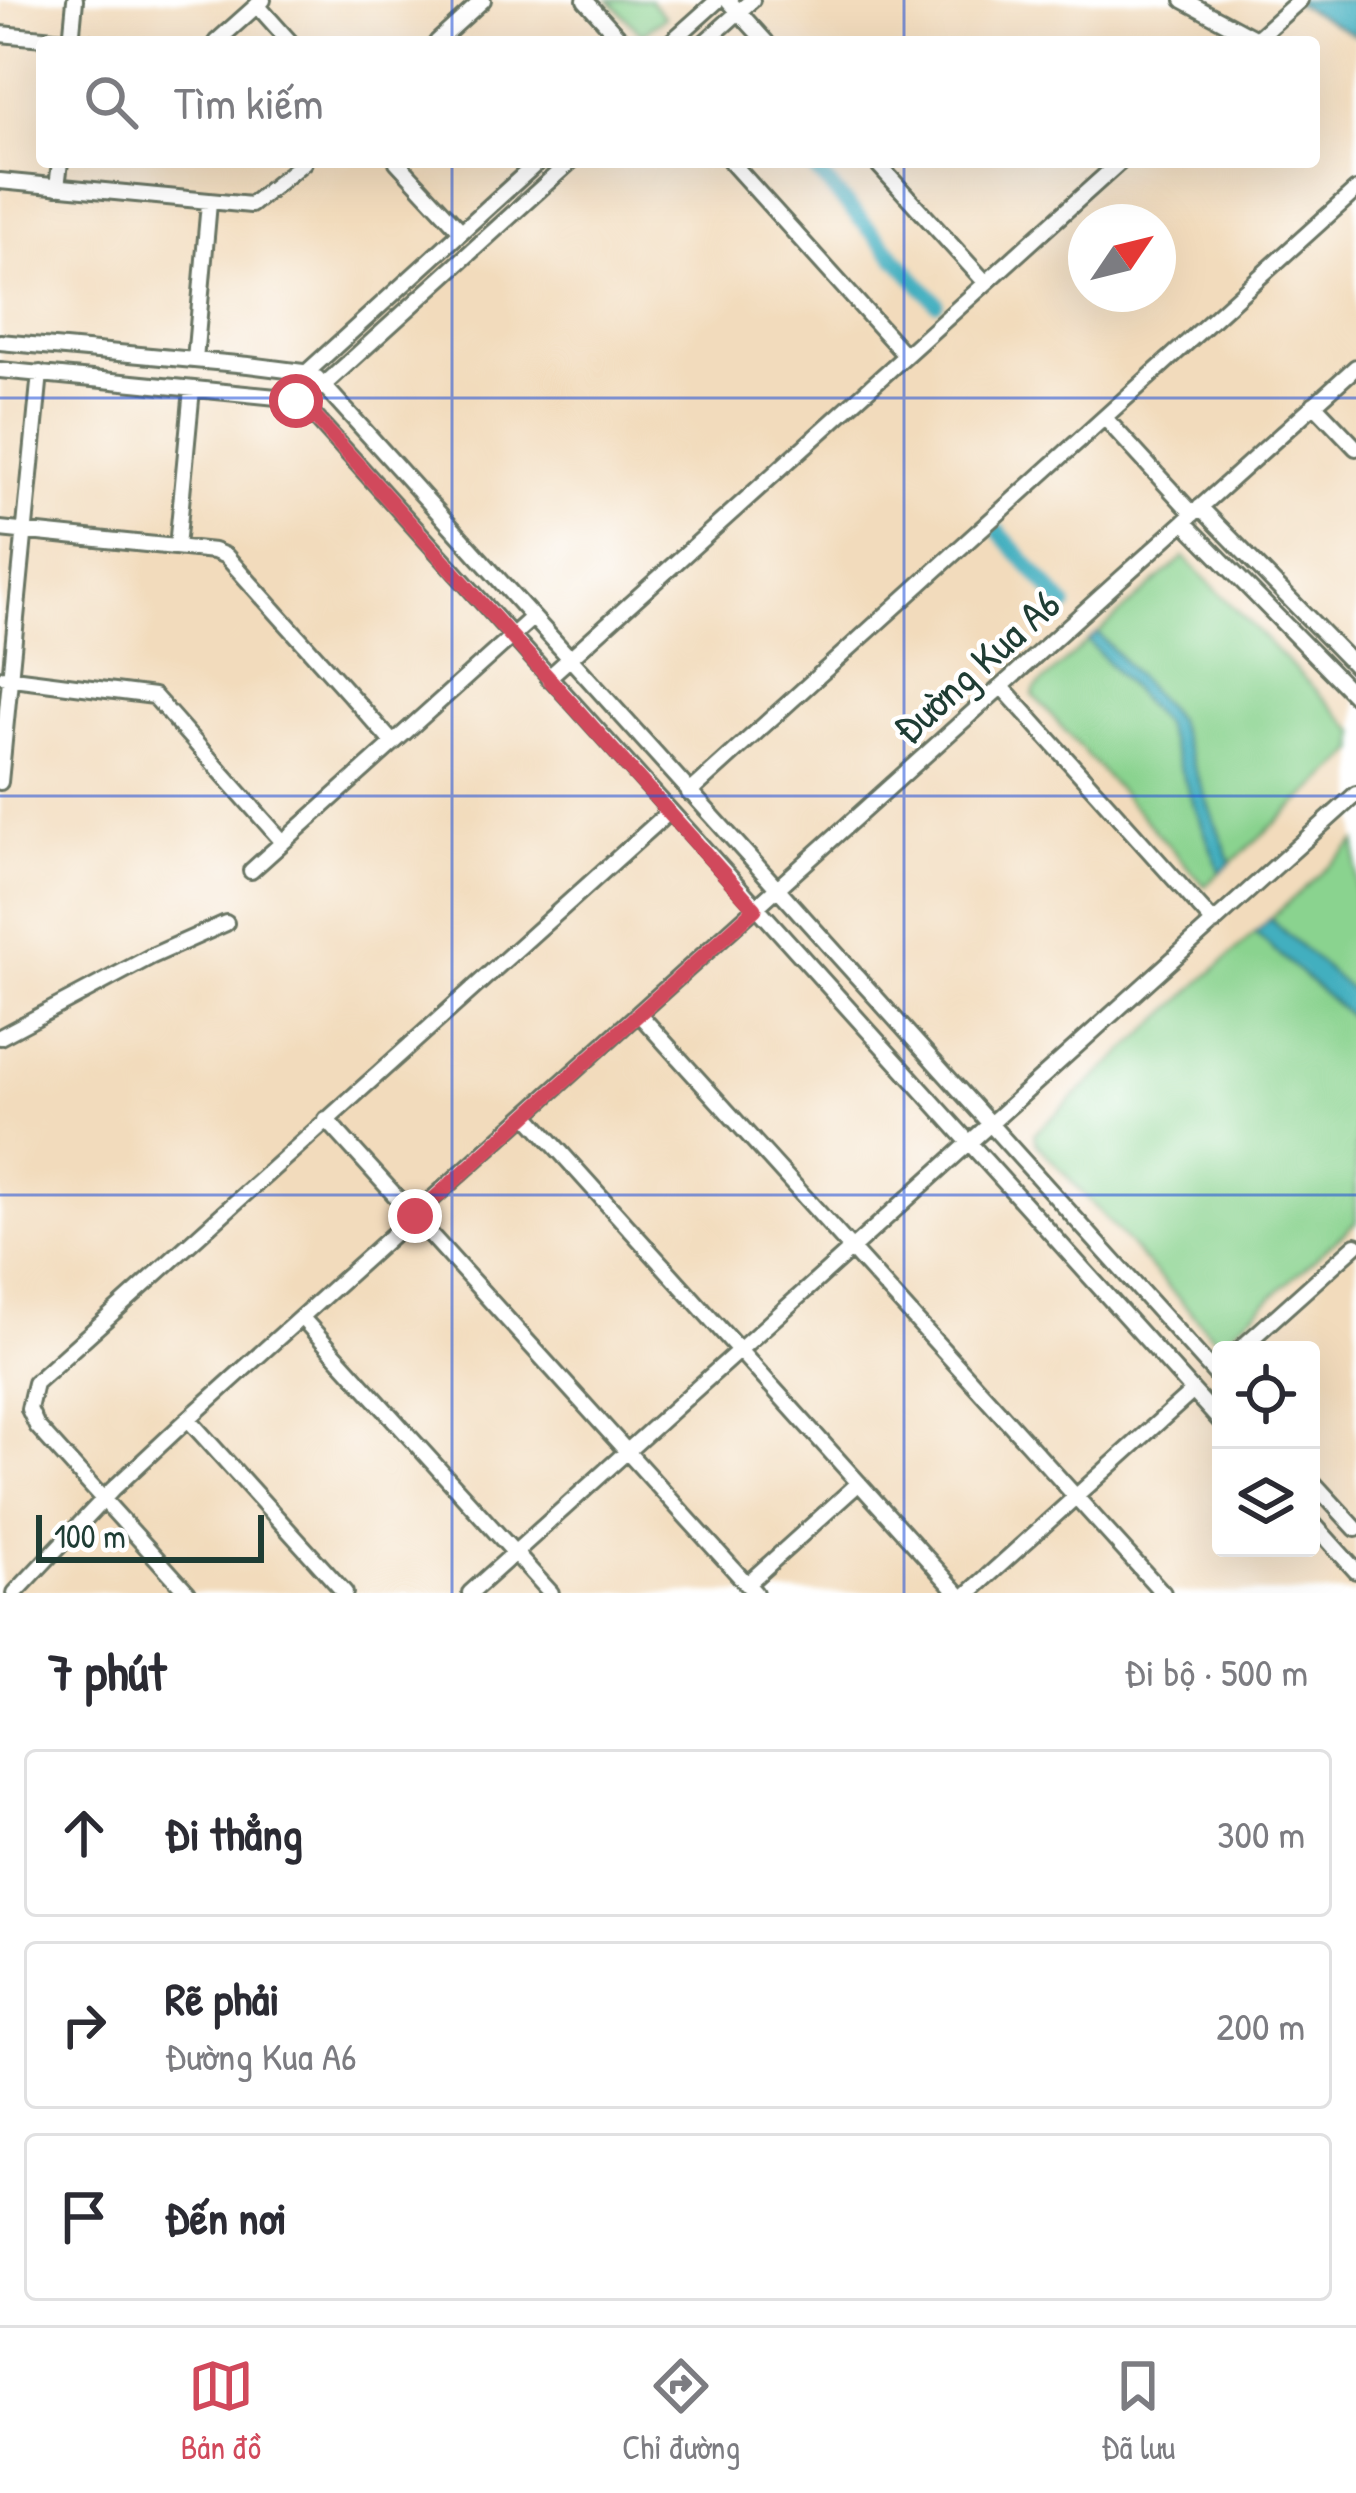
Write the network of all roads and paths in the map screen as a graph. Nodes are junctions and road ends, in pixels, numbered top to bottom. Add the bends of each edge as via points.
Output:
1 (75, 0) edge
2 (483, 0) edge
3 (586, 0) edge
4 (718, 0) edge
5 (752, 0) edge
6 (1183, 0) edge
7 (1300, 0) edge
8 (260, 3) edge
9 (734, 6) edge
10 (0, 34) edge
11 (71, 36) edge
12 (223, 36) edge
13 (285, 36) edge
14 (444, 36) edge
15 (618, 36) edge
16 (678, 36) edge
17 (710, 36) edge
18 (761, 36) edge
19 (1245, 36) edge
20 (1260, 36) edge
21 (36, 38) edge
22 (59, 168) edge
23 (297, 168) edge
24 (403, 168) edge
25 (531, 168) edge
26 (563, 168) edge
27 (736, 168) edge
28 (881, 168) edge
29 (1113, 168) edge
30 (0, 181) edge
31 (57, 187) junction
32 (1356, 190) edge
33 (209, 203) junction
34 (461, 231) junction
35 (986, 283) junction
36 (0, 342) edge
37 (110, 352) junction
38 (905, 355) junction
39 (195, 360) junction
40 (1356, 367) edge
41 (0, 370) edge
42 (40, 373) junction
43 (306, 373) junction
44 (107, 380) junction
45 (324, 386) junction
46 (192, 389) junction
47 (296, 401) junction
48 (1315, 404) junction
49 (1105, 418) junction
50 (1356, 448) edge
51 (1193, 514) junction
52 (0, 529) edge
53 (24, 531) junction
54 (177, 547) junction
55 (532, 618) junction
56 (511, 636) junction
57 (569, 659) junction
58 (1356, 667) edge
59 (4, 677) edge
60 (548, 678) junction
61 (1002, 687) junction
62 (1356, 698) edge
63 (393, 743) junction
64 (0, 782) edge
65 (689, 793) junction
66 (1356, 794) edge
67 (669, 812) junction
68 (284, 842) junction
69 (251, 871) dead end
70 (776, 891) junction
71 (755, 909) junction
72 (226, 923) dead end
73 (1214, 923) junction
74 (639, 1014) junction
75 (0, 1037) edge
76 (527, 1115) junction
77 (326, 1119) junction
78 (990, 1126) junction
79 (970, 1144) junction
80 (415, 1216) junction
81 (1356, 1245) edge
82 (853, 1250) junction
83 (302, 1318) junction
84 (1249, 1341) edge
85 (740, 1351) junction
86 (1212, 1365) edge
87 (1193, 1391) junction
88 (1212, 1412) edge
89 (188, 1419) junction
90 (627, 1452) junction
91 (859, 1483) junction
92 (1320, 1490) edge
93 (1077, 1497) junction
94 (103, 1500) junction
95 (1356, 1529) edge
96 (1320, 1531) edge
97 (514, 1553) junction
98 (1356, 1571) edge
99 (751, 1588) edge
100 (16, 1593) edge
101 (188, 1593) edge
102 (345, 1593) edge
103 (470, 1593) edge
104 (551, 1593) edge
105 (958, 1593) edge
106 (969, 1593) edge
107 (1163, 1593) edge

1 - 11 street
2 - 14 street
3 - 15 street
4 - 16 street
5 - 9 street
6 - 19 street
7 - 20 street
8 - 12 street
8 - 13 street
9 - 17 street
9 - 18 street
10 - 21 street
22 - 31 street
23 - 33 street via 259,201
24 - 34 street
25 - 34 street
26 - 45 street
27 - 38 street
28 - 35 street
29 - 35 street
30 - 31 street
31 - 33 street
32 - 49 street
33 - 39 street
34 - 43 street
35 - 38 street
36 - 37 street
37 - 39 street
37 - 44 street
38 - 57 street
39 - 43 street
40 - 48 street, Đường Kua A6
41 - 42 street
42 - 44 street
42 - 53 street
43 - 45 street
43 - 47 street
44 - 46 street
45 - 47 street
45 - 55 street
46 - 47 street
46 - 54 street
47 - 56 street
48 - 50 street
48 - 51 street, Đường Kua A6
49 - 51 street
49 - 65 street
51 - 58 street
51 - 61 street, Đường Kua A6
51 - 62 street
52 - 53 street
53 - 54 street
53 - 59 street
54 - 63 street via 230,559
55 - 56 street
55 - 57 street
56 - 60 street
56 - 63 street
57 - 60 street
57 - 65 street
59 - 64 street
59 - 68 street via 154,696
60 - 67 street
61 - 70 street, Đường Kua A6
61 - 73 street
63 - 68 street
65 - 70 street
66 - 73 street
67 - 71 street
67 - 77 street
68 - 69 street
70 - 71 street, Đường Kua A6
70 - 78 street
71 - 74 street, Đường Kua A6
71 - 79 street
72 - 75 street
73 - 78 street
74 - 76 street, Đường Kua A6
74 - 82 street
76 - 80 street, Đường Kua A6
76 - 85 street
77 - 80 street
77 - 94 street via 35,1383 31,1418
78 - 79 street
78 - 86 street
79 - 82 street
79 - 87 street
80 - 83 street, Đường Kua A6
80 - 90 street
81 - 84 street
82 - 85 street
82 - 93 street
83 - 89 street, Đường Kua A6
83 - 97 street
85 - 90 street
85 - 91 street
87 - 88 street
87 - 93 street
89 - 94 street, Đường Kua A6
89 - 102 street
90 - 97 street
90 - 99 street
91 - 99 street
91 - 105 street
92 - 95 street
93 - 106 street
93 - 107 street
94 - 100 street, Đường Kua A6
94 - 101 street
96 - 98 street
97 - 103 street
97 - 104 street

